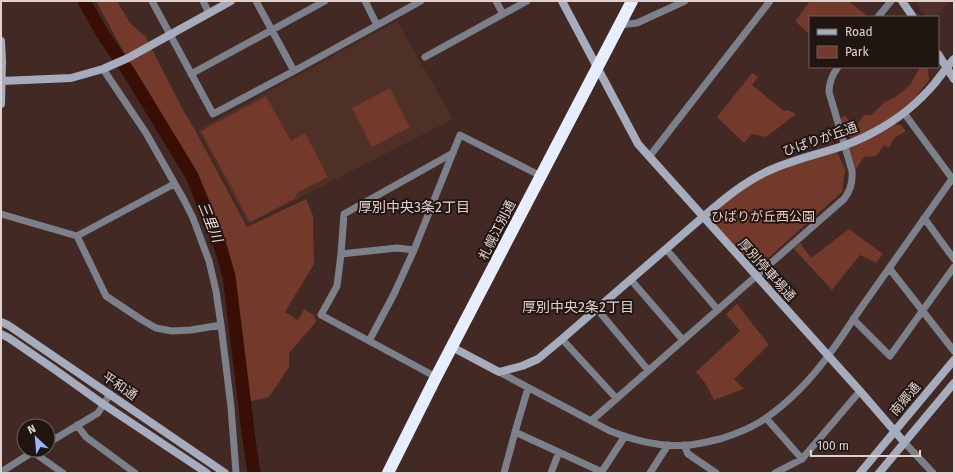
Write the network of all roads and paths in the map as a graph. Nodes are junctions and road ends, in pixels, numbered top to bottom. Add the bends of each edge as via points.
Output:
1 (152, 1) edge
2 (202, 1) edge
3 (231, 1) edge
4 (256, 1) edge
5 (325, 1) edge
6 (365, 1) edge
7 (421, 1) edge
8 (496, 1) edge
9 (527, 1) edge
10 (562, 1) edge
11 (632, 1) edge
12 (685, 1) edge
13 (770, 1) edge
14 (891, 1) edge
15 (902, 1) edge
16 (209, 13) junction
17 (502, 14) junction
18 (879, 16) edge
19 (912, 16) edge
20 (377, 25) junction
21 (619, 25) junction
22 (272, 29) junction
23 (170, 35) junction
24 (1, 41) edge
25 (939, 56) edge
26 (425, 57) dead end
27 (954, 59) edge
28 (597, 66) junction
29 (837, 68) edge
30 (947, 68) junction
31 (102, 69) junction
32 (294, 71) junction
33 (191, 74) junction
34 (954, 79) edge
35 (2, 81) edge
36 (1, 104) edge
37 (904, 113) junction
38 (844, 146) junction
39 (453, 153) junction
40 (649, 157) junction
41 (541, 176) junction
42 (953, 180) edge
43 (174, 184) junction
44 (1, 214) edge
45 (704, 216) junction
46 (924, 218) junction
47 (77, 236) junction
48 (666, 249) junction
49 (414, 250) junction
50 (341, 254) junction
51 (954, 259) edge
52 (889, 268) junction
53 (954, 268) edge
54 (756, 276) junction
55 (631, 280) junction
56 (597, 309) junction
57 (718, 310) junction
58 (922, 311) junction
59 (853, 319) junction
60 (1, 322) edge
61 (221, 325) junction
62 (1, 334) edge
63 (562, 339) junction
64 (683, 340) junction
65 (369, 341) junction
66 (452, 348) junction
67 (954, 351) edge
68 (828, 356) junction
69 (954, 360) edge
70 (648, 370) junction
71 (499, 372) junction
72 (436, 377) junction
73 (954, 383) edge
74 (528, 388) junction
75 (860, 391) junction
76 (110, 394) junction
77 (616, 398) junction
78 (103, 404) junction
79 (766, 418) junction
80 (591, 421) junction
81 (76, 425) junction
82 (894, 431) junction
83 (515, 432) junction
84 (625, 436) junction
85 (56, 438) edge
86 (904, 442) junction
87 (668, 445) junction
88 (684, 445) junction
89 (559, 452) junction
90 (24, 458) edge
91 (44, 458) edge
92 (802, 459) junction
93 (785, 471) edge
94 (1, 472) edge
95 (601, 472) edge
96 (63, 473) edge
97 (135, 473) edge
98 (207, 473) edge
99 (225, 473) edge
100 (236, 473) edge
101 (388, 473) edge
102 (504, 473) edge
103 (551, 473) edge
104 (650, 473) edge
105 (716, 473) edge
106 (775, 473) edge
107 (860, 473) edge
108 (879, 473) edge
109 (933, 473) edge

1 - 23 street
2 - 16 street
3 - 16 street
4 - 22 street
5 - 22 street
6 - 20 street
7 - 20 street
8 - 17 street
9 - 17 street
10 - 28 street, 厚別停車場通
11 - 21 highway, 札幌江別通
12 - 21 street via 638,23
13 - 40 street
14 - 18 street
15 - 19 street
16 - 23 street
17 - 26 street
20 - 32 street
21 - 28 highway, 札幌江別通
22 - 32 street
22 - 33 street
23 - 31 street
23 - 33 street
24 - 35 street
25 - 30 street
27 - 30 street, ひばりが丘通
28 - 40 street, 厚別停車場通 via 638,144
28 - 41 highway, 札幌江別通
29 - 38 street via 833,73 829,92
30 - 34 street
30 - 37 street, ひばりが丘通
31 - 35 street via 71,78
31 - 43 street via 146,133
32 - 33 street via 213,114
35 - 36 street
37 - 38 street, ひばりが丘通 via 872,133
37 - 42 street
38 - 45 street, ひばりが丘通 via 768,171 727,196
38 - 54 street via 853,177 848,194
39 - 41 street via 460,135
39 - 49 street
39 - 50 street via 344,214
40 - 45 street, 厚別停車場通
41 - 66 highway, 札幌江別通
42 - 46 street
43 - 47 street
43 - 61 street via 193,218 209,262
44 - 47 street
45 - 48 street, ひばりが丘通
45 - 54 street, 厚別停車場通
46 - 51 street
46 - 52 street
47 - 61 street via 106,296 142,320 156,328 172,331
48 - 55 street, ひばりが丘通
48 - 57 street
49 - 50 street via 397,248
49 - 65 street
50 - 65 street via 337,286 321,315
52 - 58 street
52 - 59 street
53 - 58 street
54 - 57 street
54 - 68 street, 厚別停車場通
55 - 56 street, ひばりが丘通
55 - 64 street
56 - 63 street, ひばりが丘通
56 - 70 street
57 - 64 street
58 - 59 street via 890,356
58 - 67 street
59 - 68 street
60 - 76 street, 平和通
61 - 100 street
62 - 78 street, 平和通
63 - 71 street, ひばりが丘通 via 538,358 522,366
63 - 77 street
64 - 70 street
65 - 72 street
66 - 71 street
66 - 72 highway, 札幌江別通
68 - 75 street, 厚別停車場通
68 - 79 street via 787,402
69 - 82 street, 南郷通
70 - 77 street
71 - 74 street
72 - 101 highway, 札幌江別通
73 - 86 street, 南郷通
74 - 80 street
74 - 83 street
75 - 82 street, 厚別停車場通
75 - 92 street
76 - 78 street
76 - 99 street, 平和通
77 - 80 street
78 - 81 street via 98,413
78 - 98 street, 平和通
79 - 88 street via 732,435 701,444
79 - 92 street
80 - 84 street
81 - 85 street
81 - 97 street via 86,437
82 - 86 street, 厚別停車場通
82 - 107 street, 南郷通
83 - 89 street
83 - 102 street
84 - 87 street
84 - 95 street
86 - 108 street, 南郷通
86 - 109 street
87 - 88 street
87 - 104 street
88 - 105 street via 688,454
89 - 95 street
89 - 103 street
90 - 94 street
91 - 96 street
92 - 93 street
93 - 106 street

